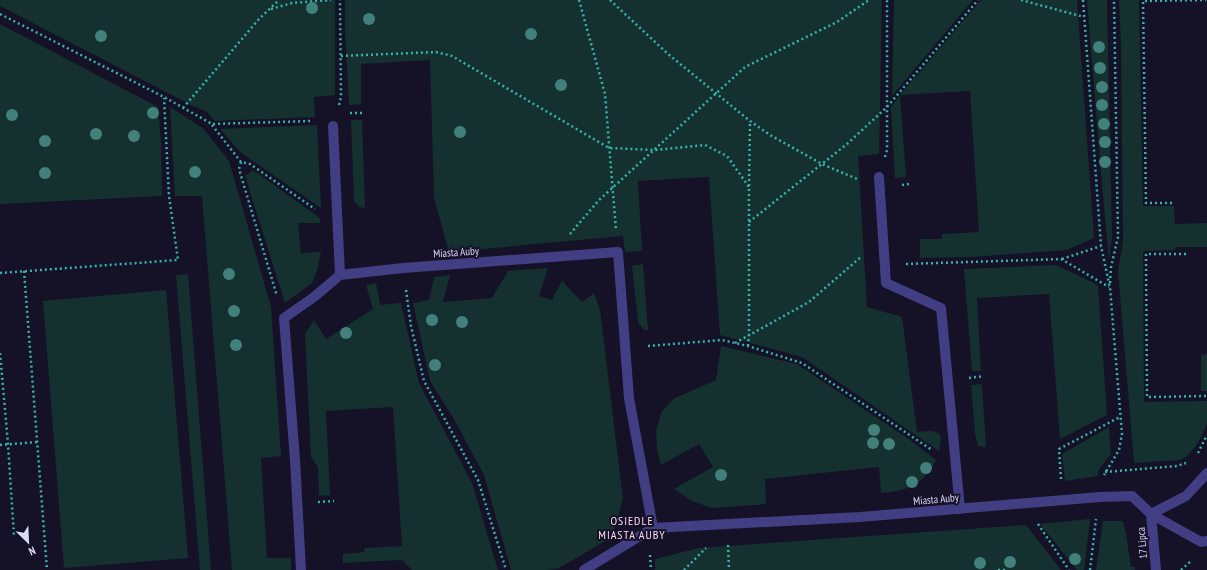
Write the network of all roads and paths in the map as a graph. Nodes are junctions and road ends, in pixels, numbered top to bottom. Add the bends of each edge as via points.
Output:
1 (279, 0) edge
2 (331, 0) edge
3 (340, 0) edge
4 (579, 0) edge
5 (610, 0) edge
6 (870, 0) edge
7 (887, 0) edge
8 (978, 0) edge
9 (1021, 0) edge
10 (1082, 0) edge
11 (1114, 0) edge
12 (1197, 0) edge
13 (1206, 0) edge
14 (270, 9) junction
15 (0, 14) edge
16 (1084, 17) junction
17 (341, 56) junction
18 (716, 93) junction
19 (164, 97) junction
20 (887, 107) junction
21 (183, 108) junction
22 (750, 121) junction
23 (212, 124) junction
24 (333, 126) junction
25 (609, 148) junction
26 (655, 150) junction
27 (241, 162) junction
28 (822, 164) junction
29 (880, 177) joint
30 (749, 187) junction
31 (612, 188) junction
32 (880, 188) junction
33 (1172, 203) dead end
34 (338, 214) junction
35 (749, 222) junction
36 (883, 238) junction
37 (1101, 246) junction
38 (618, 252) junction
39 (1186, 254) dead end
40 (550, 256) junction
41 (1061, 260) junction
42 (885, 264) junction
43 (403, 268) junction
44 (24, 271) junction
45 (0, 273) edge
46 (340, 275) junction
47 (1110, 288) junction
48 (284, 318) junction
49 (749, 335) junction
50 (734, 343) junction
51 (748, 346) junction
52 (624, 348) junction
53 (0, 353) edge
54 (1207, 396) edge
55 (1120, 417) junction
56 (1207, 435) edge
57 (37, 442) junction
58 (8, 444) junction
59 (0, 445) edge
60 (955, 458) junction
61 (1195, 458) dead end
62 (1188, 463) dead end
63 (1105, 472) junction
64 (1207, 473) edge
65 (1103, 477) dead end
66 (1062, 500) junction
67 (1023, 503) junction
68 (960, 509) junction
69 (1151, 514) junction
70 (1097, 517) dead end
71 (653, 528) junction
72 (14, 536) dead end
73 (1207, 541) edge
74 (48, 570) edge
75 (301, 570) edge
76 (506, 570) edge
77 (584, 570) edge
78 (998, 570) edge
79 (1007, 570) edge
80 (1069, 570) edge
81 (1090, 570) edge
82 (1156, 570) edge

1 - 14 path
2 - 14 path via 292,3
3 - 17 path
4 - 25 path via 605,94
5 - 18 path via 668,54
6 - 18 path via 837,22 745,67
7 - 20 path
8 - 20 path
9 - 16 path
10 - 16 path
11 - 47 path via 1118,237 1111,267
12 - 13 path
12 - 33 path via 1143,1 1146,203
14 - 21 path
15 - 19 path
16 - 37 path
17 - 24 path via 341,97
17 - 25 path via 436,52 452,56
18 - 22 path
18 - 26 path
19 - 21 path
19 - 44 path via 169,196 178,260
20 - 28 path
20 - 29 path via 887,150
21 - 23 path
22 - 28 path
22 - 30 path
23 - 24 path via 316,121
23 - 27 path
24 - 34 street
25 - 26 path
25 - 31 path
26 - 30 path via 705,145 727,156
26 - 31 path
27 - 34 path via 250,164 322,213
27 - 48 path via 240,169
28 - 32 path
28 - 35 path
29 - 32 street
30 - 35 path
31 - 38 path
31 - 40 path
32 - 36 street
34 - 46 street
35 - 49 path
36 - 42 street
36 - 49 path via 809,302
37 - 41 path
37 - 47 path
38 - 40 street, Miasta Auby
38 - 52 street
39 - 54 path via 1146,254 1147,397
40 - 43 street, Miasta Auby
41 - 42 path
41 - 47 path
42 - 60 street via 886,283 941,308
43 - 46 street, Miasta Auby
43 - 76 path via 411,326 424,381 478,480
44 - 45 path
44 - 57 path
46 - 48 street
47 - 55 path
48 - 75 street
49 - 50 path
49 - 51 path
50 - 51 path
50 - 52 path via 708,340
51 - 60 path via 802,363 938,454
52 - 71 street via 628,398
53 - 58 path
55 - 63 path via 1121,445
55 - 66 path via 1059,450
56 - 61 path
57 - 58 path
57 - 74 path
58 - 59 path
58 - 72 path
60 - 68 street
62 - 63 path
63 - 65 path
64 - 69 street via 1186,496
66 - 67 street, Miasta Auby
66 - 69 street, Miasta Auby via 1132,496
67 - 68 street, Miasta Auby
67 - 80 path
68 - 71 street, Miasta Auby
69 - 73 street, Miasta Auby via 1201,542
69 - 82 street, 17 Lipca
70 - 81 path
71 - 77 street, Miasta Auby
78 - 79 path

